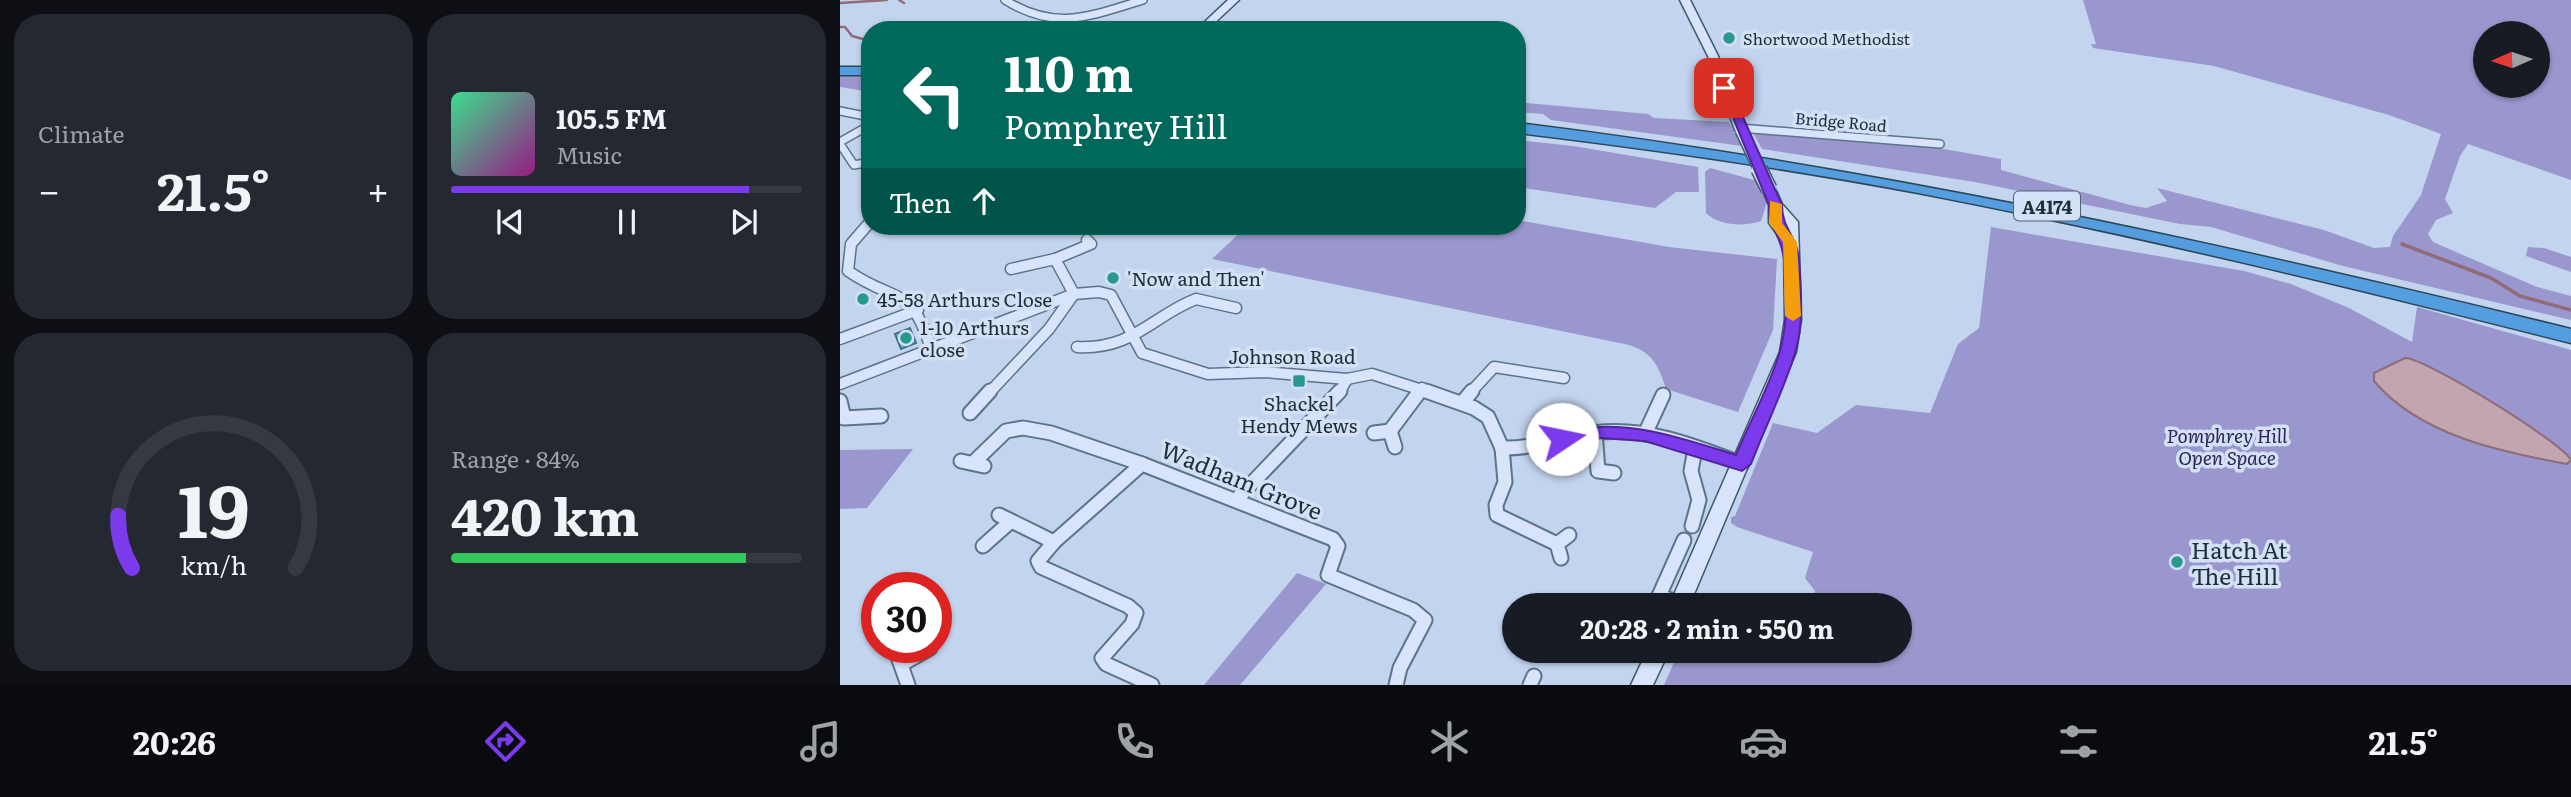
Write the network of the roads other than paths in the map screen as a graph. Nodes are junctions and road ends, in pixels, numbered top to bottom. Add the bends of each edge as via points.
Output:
1 (1005, 0) edge
2 (1143, 0) edge
3 (1234, 0) edge
4 (1685, 0) edge
5 (1049, 21) edge
6 (1062, 21) edge
7 (1210, 21) edge
8 (840, 63) edge
9 (861, 63) edge
10 (840, 71) edge
11 (861, 71) edge
12 (840, 111) edge
13 (861, 115) edge
14 (1526, 121) edge
15 (1526, 129) edge
16 (1740, 129) junction
17 (861, 131) edge
18 (841, 144) edge
19 (1940, 144) dead end
20 (861, 164) edge
21 (861, 232) edge
22 (1091, 245) dead end
23 (843, 255) edge
24 (1055, 259) junction
25 (1011, 269) dead end
26 (1074, 294) junction
27 (1236, 308) dead end
28 (918, 310) junction
29 (2571, 327) edge
30 (1132, 334) junction
31 (2571, 337) edge
32 (840, 338) edge
33 (1077, 347) dead end
34 (931, 349) junction
35 (1347, 379) junction
36 (1564, 379) dead end
37 (840, 384) edge
38 (1422, 388) junction
39 (1663, 395) dead end
40 (840, 401) edge
41 (1462, 403) junction
42 (970, 412) dead end
43 (881, 416) dead end
44 (1390, 431) junction
45 (1595, 432) junction
46 (1374, 433) dead end
47 (1645, 434) junction
48 (1395, 447) dead end
49 (1502, 448) junction
50 (1696, 449) junction
51 (973, 463) dead end
52 (1142, 464) junction
53 (1742, 464) junction
54 (1614, 473) dead end
55 (1236, 500) junction
56 (1692, 526) dead end
57 (1569, 535) dead end
58 (1684, 540) dead end
59 (1054, 542) junction
60 (983, 546) dead end
61 (1661, 593) edge
62 (1684, 593) edge
63 (901, 663) edge
64 (1652, 663) edge
65 (908, 685) edge
66 (1152, 685) edge
67 (1396, 685) edge
68 (1642, 685) edge

1 - 5 street
2 - 6 street
3 - 7 main road
4 - 16 main road via 1713,56
8 - 9 highway
10 - 11 highway
12 - 13 street
14 - 29 highway, A4174 via 1698,143 1973,191 2250,248
15 - 31 highway, A4174 via 1829,173 2102,225
16 - 19 street, Bridge Road
16 - 53 main road, bridge via 1776,205 1776,223 1790,242 1793,320 1788,352
17 - 18 street
18 - 20 street via 854,165
21 - 23 street
22 - 24 street
23 - 28 street via 848,271 858,279
24 - 25 street
24 - 26 street
26 - 30 street, Johnson Road via 1111,295
26 - 34 street, Johnson Road
26 - 42 street via 1049,329
27 - 30 street via 1196,299 1154,326
28 - 32 street
28 - 34 street
30 - 33 street via 1089,349
30 - 35 street, Johnson Road via 1142,353 1153,359 1208,374 1265,372
34 - 37 street, Johnson Road
35 - 38 street, Johnson Road via 1371,374
35 - 55 street via 1338,394
36 - 41 street via 1494,367
38 - 41 street, Johnson Road
38 - 44 street
39 - 47 street
40 - 43 street via 844,418
41 - 49 street, Johnson Road via 1488,417
44 - 46 street
44 - 48 street
45 - 47 street
45 - 49 street
45 - 54 street via 1592,473
47 - 50 street
49 - 57 street via 1505,482 1497,514 1559,551
50 - 53 street
50 - 56 street via 1691,471 1699,500
51 - 52 street, Wadham Grove via 1006,431 1023,428
52 - 55 street, Wadham Grove
52 - 59 street
53 - 62 main road
55 - 67 street, Wadham Grove via 1333,539 1338,546 1328,575 1413,610 1425,620 1422,635 1401,665
58 - 61 street
59 - 60 street via 1004,518
59 - 66 street via 1041,555 1041,566 1136,613 1102,658
63 - 65 street
64 - 68 main road

